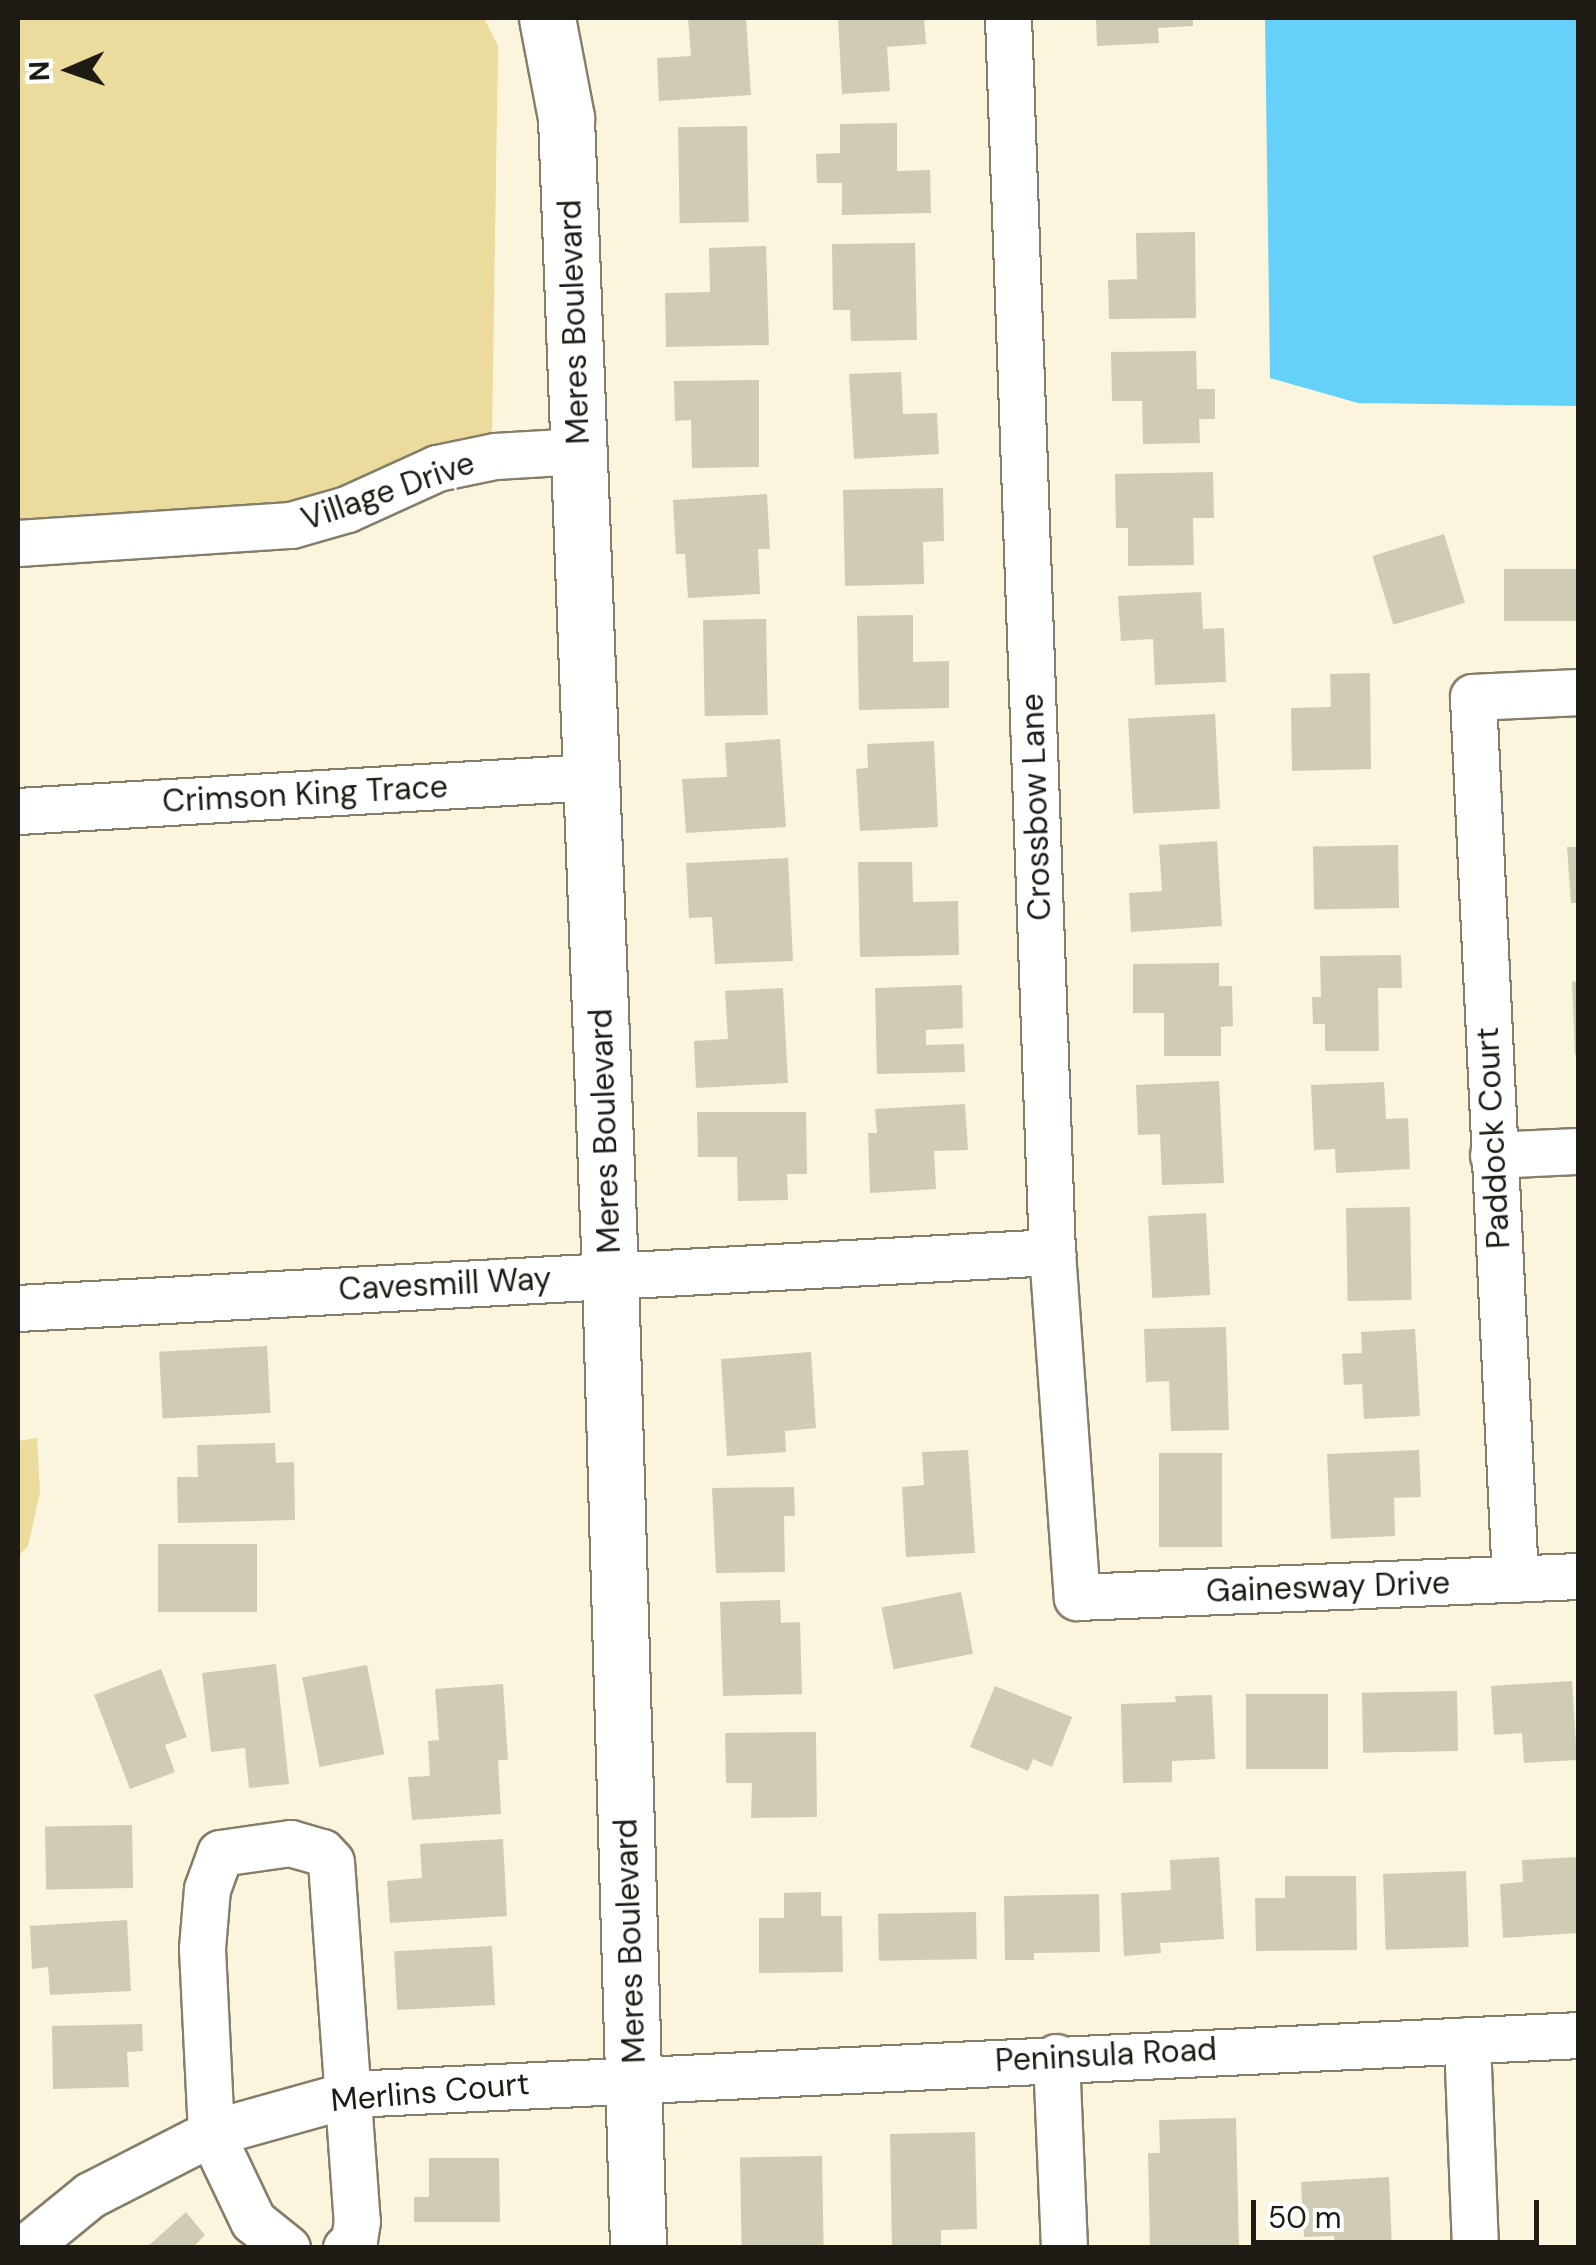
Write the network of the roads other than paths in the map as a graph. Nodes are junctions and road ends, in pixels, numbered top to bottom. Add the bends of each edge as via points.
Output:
1 (547, 18) edge
2 (1008, 18) edge
3 (579, 451) junction
4 (18, 543) edge
5 (1578, 692) edge
6 (592, 778) junction
7 (18, 811) edge
8 (1578, 1151) edge
9 (1493, 1155) junction
10 (1052, 1252) junction
11 (610, 1274) junction
12 (18, 1308) edge
13 (1578, 1576) edge
14 (1515, 1578) junction
15 (1076, 1597) joint
16 (1578, 2035) edge
17 (1467, 2040) junction
18 (1056, 2057) junction
19 (634, 2079) junction
20 (351, 2094) junction
21 (211, 2133) junction
22 (24, 2248) edge
23 (287, 2248) edge
24 (346, 2248) edge
25 (638, 2248) edge
26 (1064, 2248) edge
27 (1475, 2248) edge

1 - 3 street, Meres Boulevard via 566,118
2 - 10 street, Crossbow Lane
3 - 4 street, Village Drive via 495,456 438,468 348,509 291,525
3 - 6 street, Meres Boulevard
5 - 9 street, Paddock Court via 1473,697
6 - 7 street, Crimson King Trace
6 - 11 street, Meres Boulevard
8 - 9 street
9 - 14 street, Paddock Court
10 - 11 street, Cavesmill Way
10 - 15 street, Crossbow Lane
11 - 12 street, Cavesmill Way
11 - 19 street, Meres Boulevard
13 - 14 street, Gainesway Drive
14 - 15 street, Gainesway Drive
16 - 17 street, Peninsula Road
17 - 18 street, Peninsula Road
17 - 27 street
18 - 19 street, Peninsula Road
18 - 26 street
19 - 20 street, Merlins Court
19 - 25 street, Meres Boulevard
20 - 21 street, Merlins Court
20 - 21 street via 331,1862 322,1852 290,1843 230,1849 211,1871 202,1948
20 - 24 street via 357,2221 354,2242
21 - 22 street, Merlins Court via 90,2194
21 - 23 street via 253,2220

